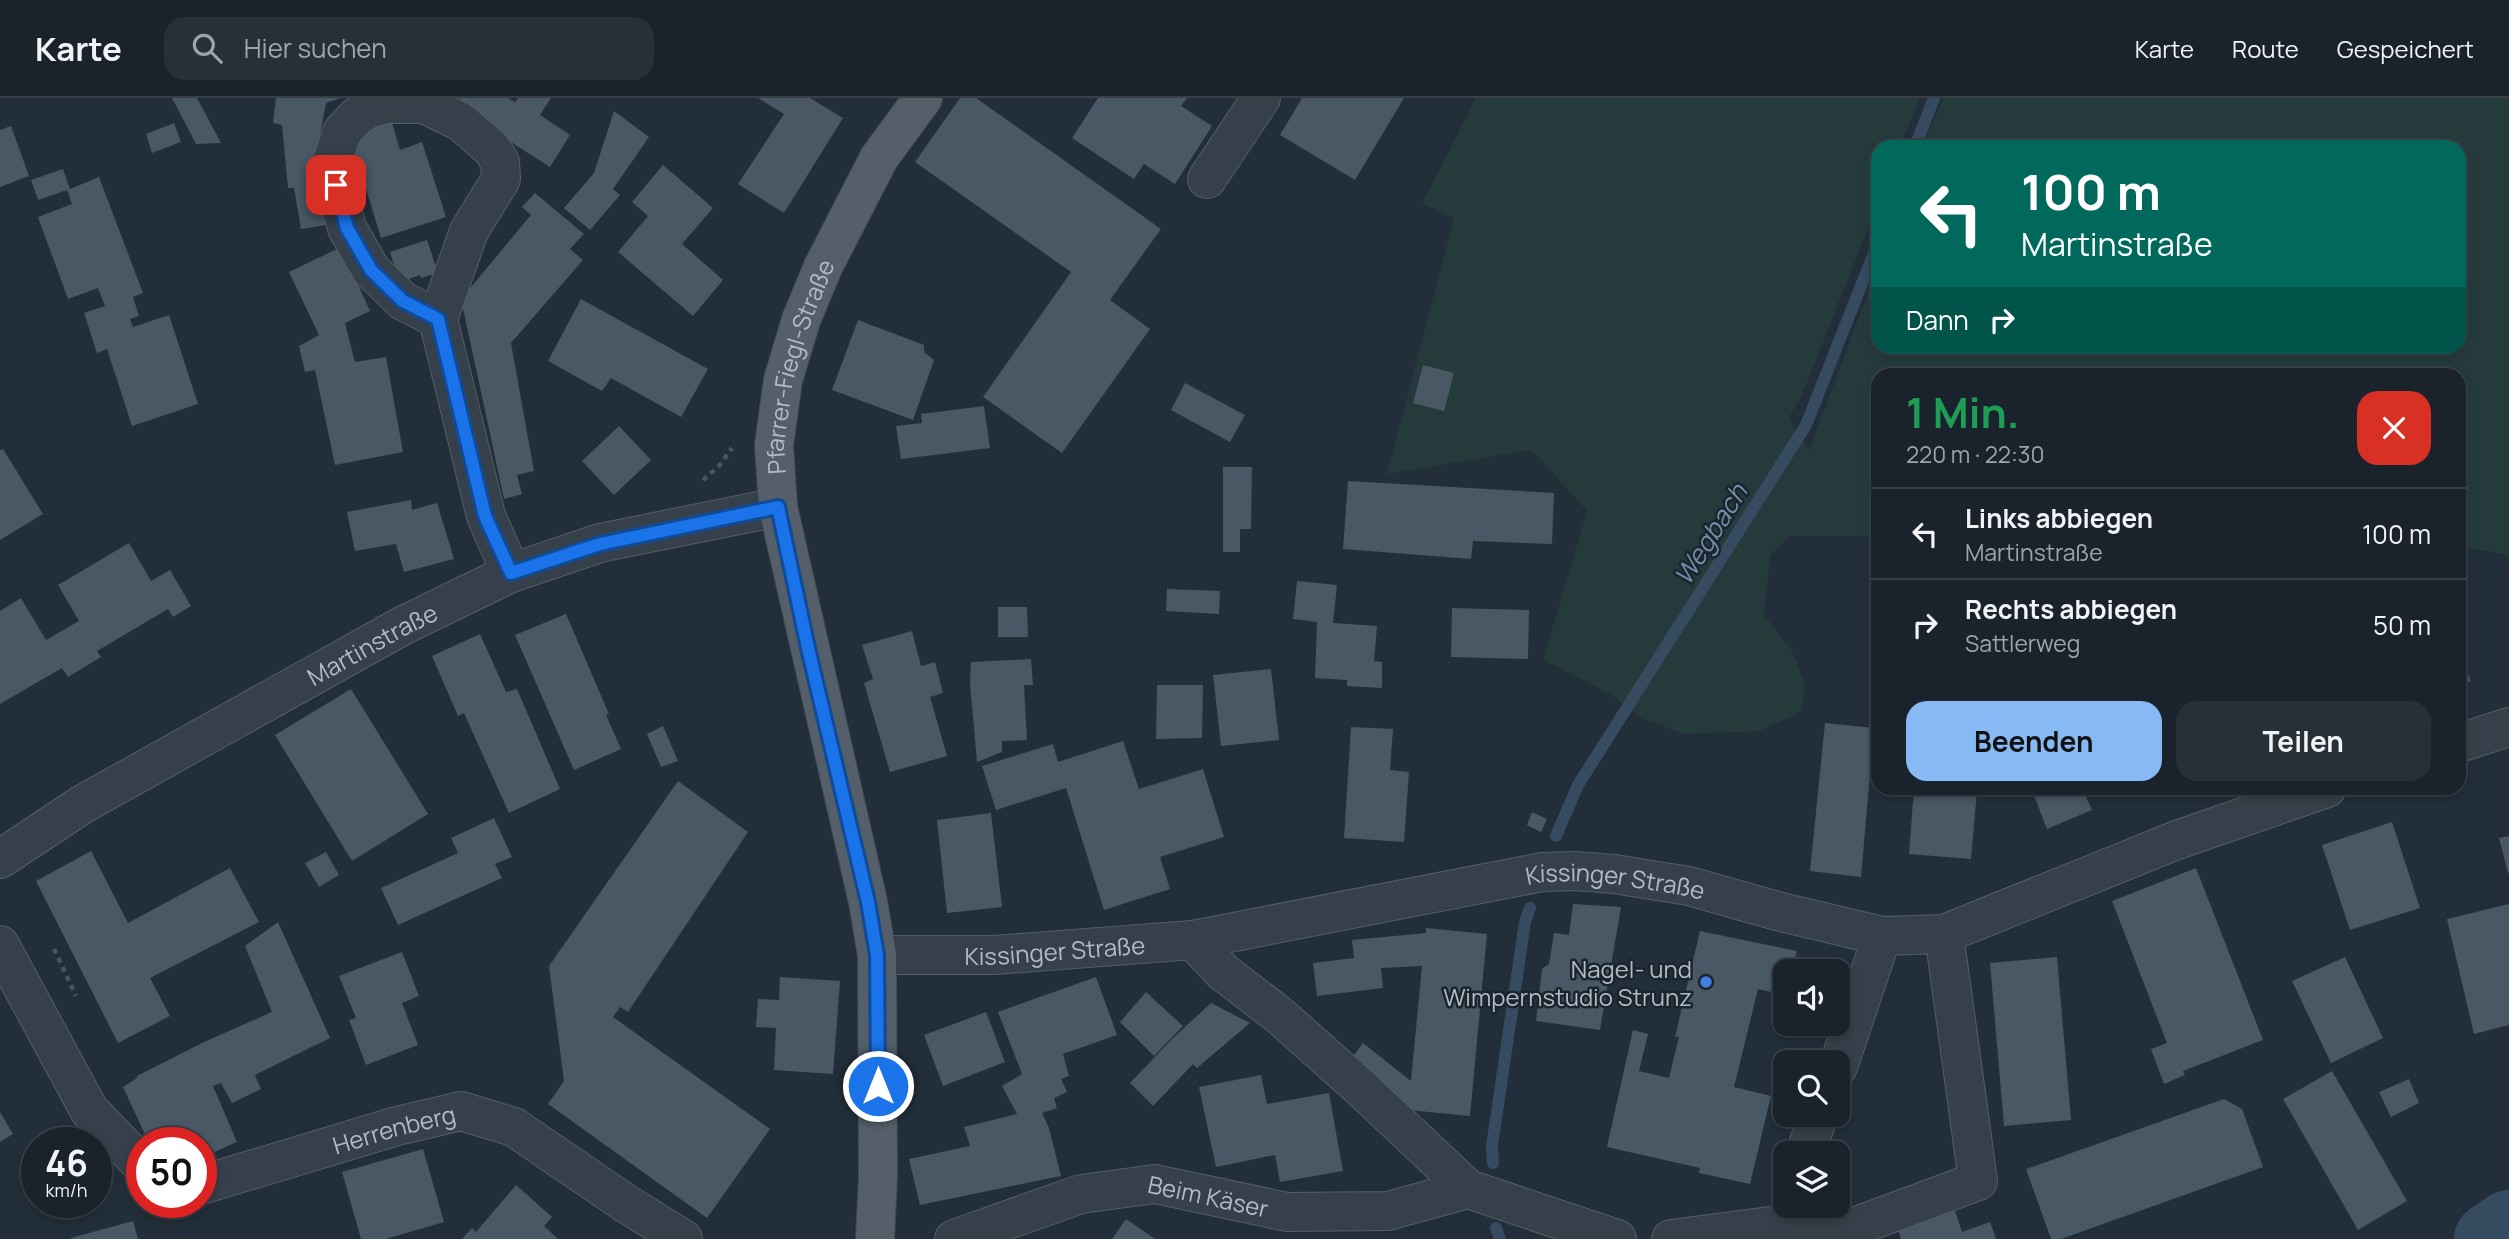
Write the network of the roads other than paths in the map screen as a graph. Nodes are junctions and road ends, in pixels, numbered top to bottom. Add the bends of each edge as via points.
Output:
1 (922, 98) edge
2 (1261, 98) edge
3 (1207, 178) dead end
4 (438, 319) junction
5 (778, 507) junction
6 (511, 573) junction
7 (2509, 727) edge
8 (2466, 741) edge
9 (2307, 795) edge
10 (0, 859) edge
11 (1944, 934) junction
12 (1882, 936) junction
13 (1193, 940) junction
14 (0, 944) edge
15 (877, 955) junction
16 (1844, 1050) edge
17 (126, 1148) edge
18 (217, 1180) edge
19 (1468, 1189) junction
20 (1779, 1223) edge
21 (683, 1239) edge
22 (875, 1239) edge
23 (954, 1239) edge
24 (1617, 1239) edge
25 (1671, 1239) edge

1 - 5 main road, Pfarrer-Fiegl-Straße via 879,158 822,267 801,320 783,380 774,444
2 - 3 street
4 - 4 street via 469,231 501,179 500,162 461,122 424,104 368,109 342,132 333,159 347,228 371,270 403,301
4 - 6 street via 485,516
5 - 6 street, Martinstraße via 600,544
5 - 15 main road, Pfarrer-Fiegl-Straße
6 - 10 street, Martinstraße via 402,626 83,804
7 - 8 street
9 - 11 street, Kissinger Straße via 2178,840
11 - 12 street, Kissinger Straße
11 - 20 street via 1978,1181 1846,1230
12 - 13 street, Kissinger Straße via 1689,886 1575,871 1542,872
12 - 16 street
13 - 15 street, Kissinger Straße via 995,955
13 - 19 street via 1223,972 1279,1015
14 - 17 street via 89,1110
15 - 22 main road, Pfarrer-Fiegl-Straße
18 - 21 street, Herrenberg via 461,1111 514,1127
19 - 23 street, Beim Käser via 1388,1211 1287,1212 1155,1184 1081,1194
19 - 24 street
20 - 25 street

